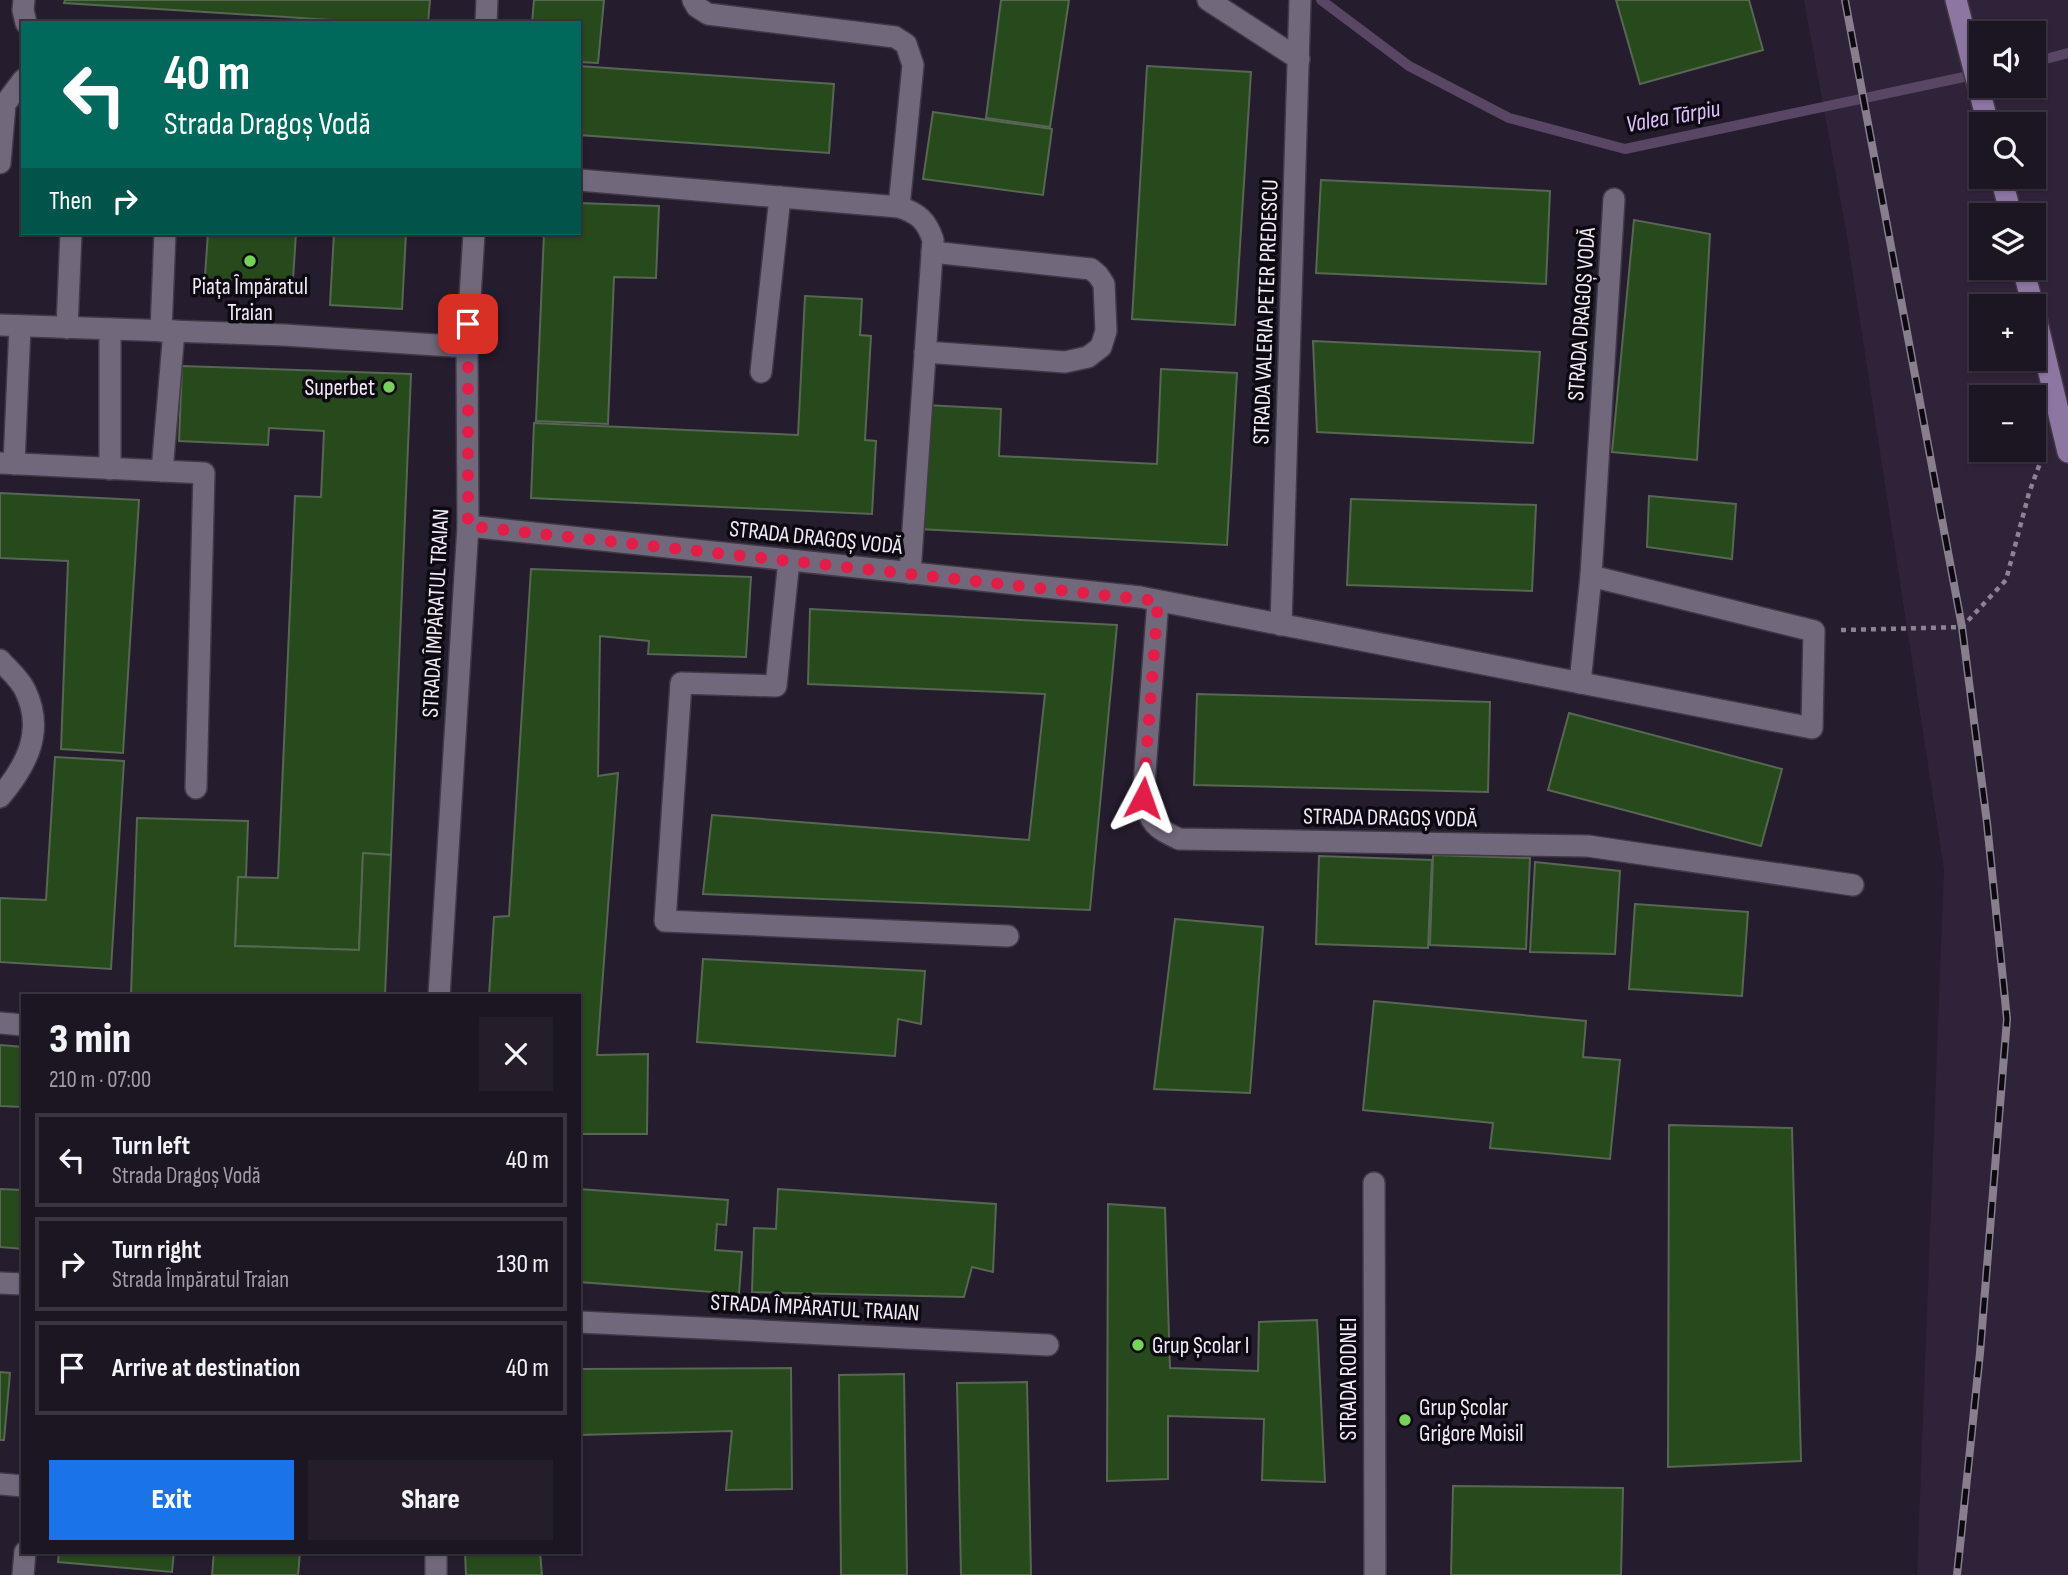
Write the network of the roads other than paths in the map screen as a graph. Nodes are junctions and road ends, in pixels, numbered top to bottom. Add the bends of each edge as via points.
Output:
1 (24, 0) edge
2 (488, 0) edge
3 (693, 0) edge
4 (1208, 0) edge
5 (1956, 0) edge
6 (1300, 8) edge
7 (26, 21) edge
8 (486, 21) edge
9 (1299, 59) junction
10 (21, 83) edge
11 (1986, 112) edge
12 (0, 163) edge
13 (581, 180) edge
14 (780, 197) junction
15 (1614, 200) dead end
16 (899, 207) junction
17 (71, 235) edge
18 (165, 235) edge
19 (474, 235) edge
20 (932, 252) junction
21 (10, 326) edge
22 (67, 328) junction
23 (110, 329) junction
24 (167, 331) junction
25 (467, 347) junction
26 (925, 352) junction
27 (2046, 361) edge
28 (761, 372) dead end
29 (2068, 452) edge
30 (7, 464) edge
31 (110, 469) junction
32 (162, 471) junction
33 (468, 526) junction
34 (789, 560) junction
35 (910, 573) junction
36 (1591, 576) junction
37 (1158, 601) junction
38 (1281, 625) junction
39 (0, 660) edge
40 (1580, 683) junction
41 (196, 788) dead end
42 (0, 797) edge
43 (1853, 885) dead end
44 (1008, 936) dead end
45 (439, 994) edge
46 (0, 1023) edge
47 (21, 1025) edge
48 (1374, 1183) dead end
49 (0, 1283) edge
50 (21, 1284) edge
51 (581, 1322) edge
52 (1048, 1345) dead end
53 (0, 1484) edge
54 (21, 1486) edge
55 (24, 1554) edge
56 (436, 1554) edge
57 (23, 1575) edge
58 (436, 1575) edge
59 (1375, 1575) edge

1 - 7 street
2 - 8 street
3 - 16 street via 708,14 895,37 906,44 913,65
4 - 9 street
5 - 11 street
6 - 9 street, STRADA VALERIA PETER PREDESCU
9 - 38 street, STRADA VALERIA PETER PREDESCU
10 - 12 street via 5,104
13 - 14 street
14 - 16 street
14 - 28 street
15 - 36 street, STRADA DRAGOȘ VODĂ
16 - 20 street via 928,224
17 - 22 street
18 - 24 street
19 - 25 street, STRADA ÎMPĂRATUL TRAIAN
20 - 26 street
20 - 26 street via 1091,269 1104,284 1106,331 1101,347 1088,357 1065,362
21 - 22 street
21 - 30 street
22 - 23 street
23 - 24 street
23 - 31 street
24 - 25 street
24 - 32 street
25 - 33 street, STRADA ÎMPĂRATUL TRAIAN
26 - 35 street
27 - 29 street
30 - 31 street
31 - 32 street
32 - 41 street via 204,473
33 - 34 street, STRADA DRAGOȘ VODĂ
33 - 45 street, STRADA ÎMPĂRATUL TRAIAN
34 - 35 street, STRADA DRAGOȘ VODĂ
34 - 44 street via 776,686 681,683 665,921
35 - 37 street, STRADA DRAGOȘ VODĂ
36 - 40 street, STRADA DRAGOȘ VODĂ
36 - 40 street, STRADA DRAGOȘ VODĂ via 1814,631 1812,728
37 - 38 street, STRADA DRAGOȘ VODĂ
37 - 43 street, STRADA DRAGOȘ VODĂ via 1143,798 1157,828 1179,839 1588,846
38 - 40 street, STRADA DRAGOȘ VODĂ
39 - 42 street via 25,688 35,723 28,755
46 - 47 street
48 - 59 street, STRADA RODNEI
49 - 50 street
51 - 52 street, STRADA ÎMPĂRATUL TRAIAN
53 - 54 street
55 - 57 street
56 - 58 street

